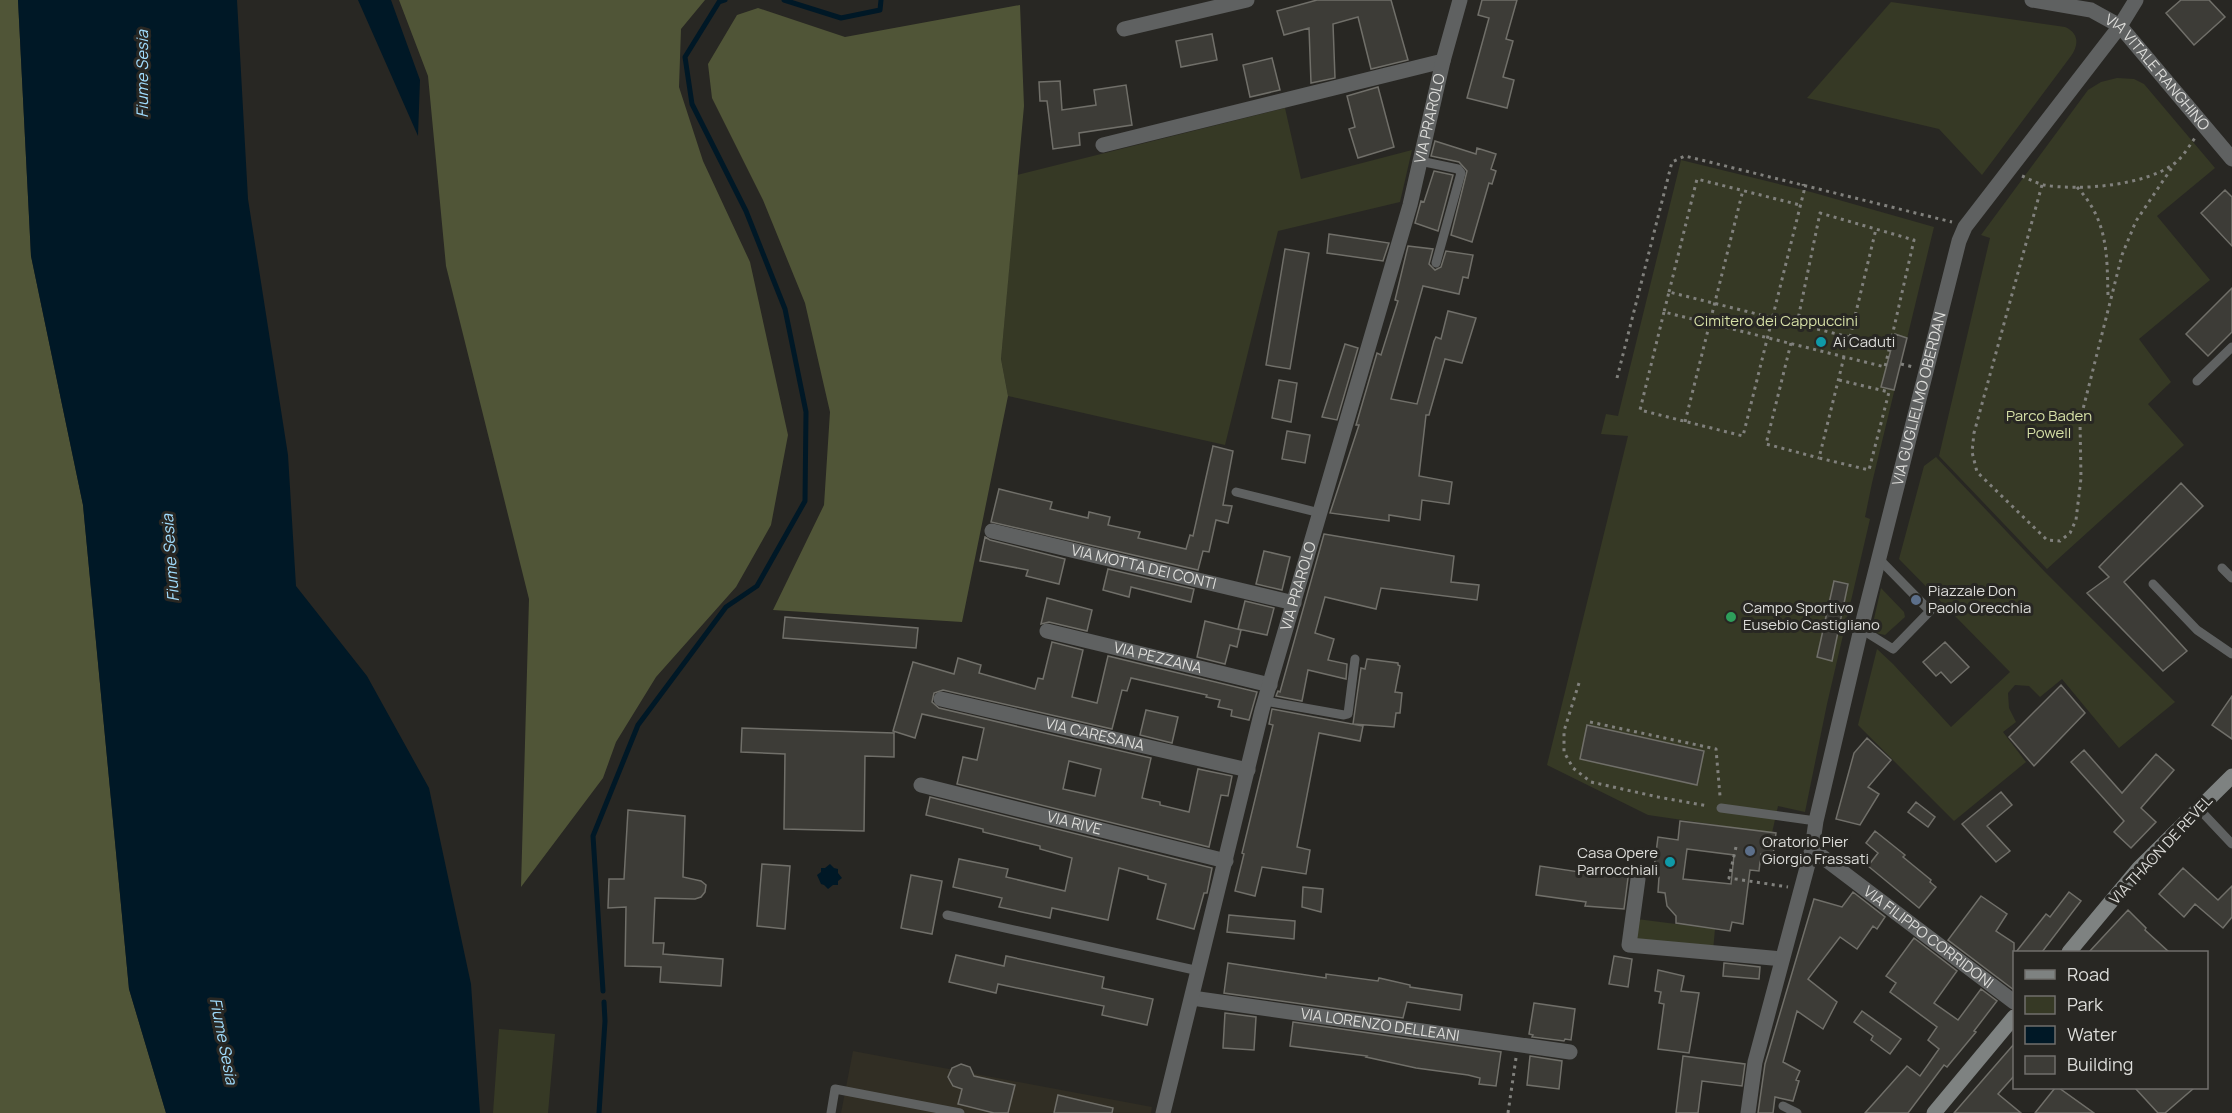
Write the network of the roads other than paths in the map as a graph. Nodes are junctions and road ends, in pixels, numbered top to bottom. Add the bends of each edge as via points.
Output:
1 (1247, 0) edge
2 (1460, 0) edge
3 (2032, 0) edge
4 (2136, 0) edge
5 (2120, 26) junction
6 (1124, 29) dead end
7 (1443, 61) junction
8 (1103, 146) dead end
9 (2232, 159) edge
10 (1420, 161) junction
11 (1436, 263) dead end
12 (2232, 347) edge
13 (2197, 381) dead end
14 (1236, 492) dead end
15 (1320, 513) junction
16 (992, 531) dead end
17 (1879, 559) junction
18 (2222, 568) dead end
19 (2232, 578) edge
20 (2153, 584) dead end
21 (1294, 603) junction
22 (1861, 629) junction
23 (1047, 631) dead end
24 (2232, 654) edge
25 (1355, 659) dead end
26 (1270, 685) junction
27 (940, 699) dead end
28 (1265, 701) junction
29 (1248, 770) junction
30 (2232, 776) edge
31 (921, 785) dead end
32 (1721, 808) road end
33 (2199, 809) junction
34 (1816, 821) junction
35 (2232, 844) edge
36 (1812, 849) junction
37 (1226, 861) junction
38 (1638, 879) dead end
39 (947, 915) dead end
40 (2070, 951) edge
41 (1782, 959) junction
42 (1199, 971) junction
43 (1192, 998) junction
44 (2013, 1001) edge
45 (2013, 1018) edge
46 (1570, 1052) dead end
47 (1784, 1106) dead end
48 (831, 1113) edge
49 (960, 1113) edge
50 (1163, 1113) edge
51 (1748, 1113) edge
52 (1797, 1113) edge
53 (1934, 1113) edge

1 - 6 street
2 - 7 street, VIA PRAROLO
3 - 5 street, VIA VITALE RANGHINO via 2091,10
4 - 5 street, VIA GUGLIELMO OBERDAN
5 - 9 street, VIA VITALE RANGHINO
5 - 17 street, VIA GUGLIELMO OBERDAN via 1965,227
7 - 8 street, VIA PRAROLO
7 - 10 street, VIA PRAROLO
10 - 11 lane via 1461,173
10 - 15 street, VIA PRAROLO
12 - 13 lane
14 - 15 lane
15 - 21 street, VIA PRAROLO
16 - 21 street, VIA MOTTA DEI CONTI
17 - 22 street, VIA GUGLIELMO OBERDAN
17 - 22 lane via 1930,611 1893,649
18 - 19 lane
20 - 24 lane via 2197,630
21 - 26 street, VIA PRAROLO
22 - 34 street, VIA GUGLIELMO OBERDAN
23 - 26 street, VIA PEZZANA
25 - 28 lane via 1348,714
26 - 28 street, VIA PRAROLO
27 - 29 street, VIA CARESANA
28 - 29 street, VIA PRAROLO
29 - 37 street, VIA PRAROLO
30 - 33 main road, VIA THAON DE REVEL
31 - 37 street, VIA RIVE
32 - 34 lane
33 - 35 lane
33 - 40 main road, VIA THAON DE REVEL via 2139,868
34 - 36 street, VIA GUGLIELMO OBERDAN
36 - 41 street, VIA GUGLIELMO OBERDAN
36 - 44 street, VIA FILIPPO CORRIDONI
37 - 42 street, VIA PRAROLO
38 - 41 street via 1629,945
39 - 42 lane
41 - 51 street, VIA GUGLIELMO OBERDAN via 1755,1062
42 - 43 street, VIA PRAROLO
43 - 46 street, VIA LORENZO DELLEANI
43 - 50 street, VIA PRAROLO
45 - 53 main road
47 - 52 lane
48 - 49 lane via 835,1089

